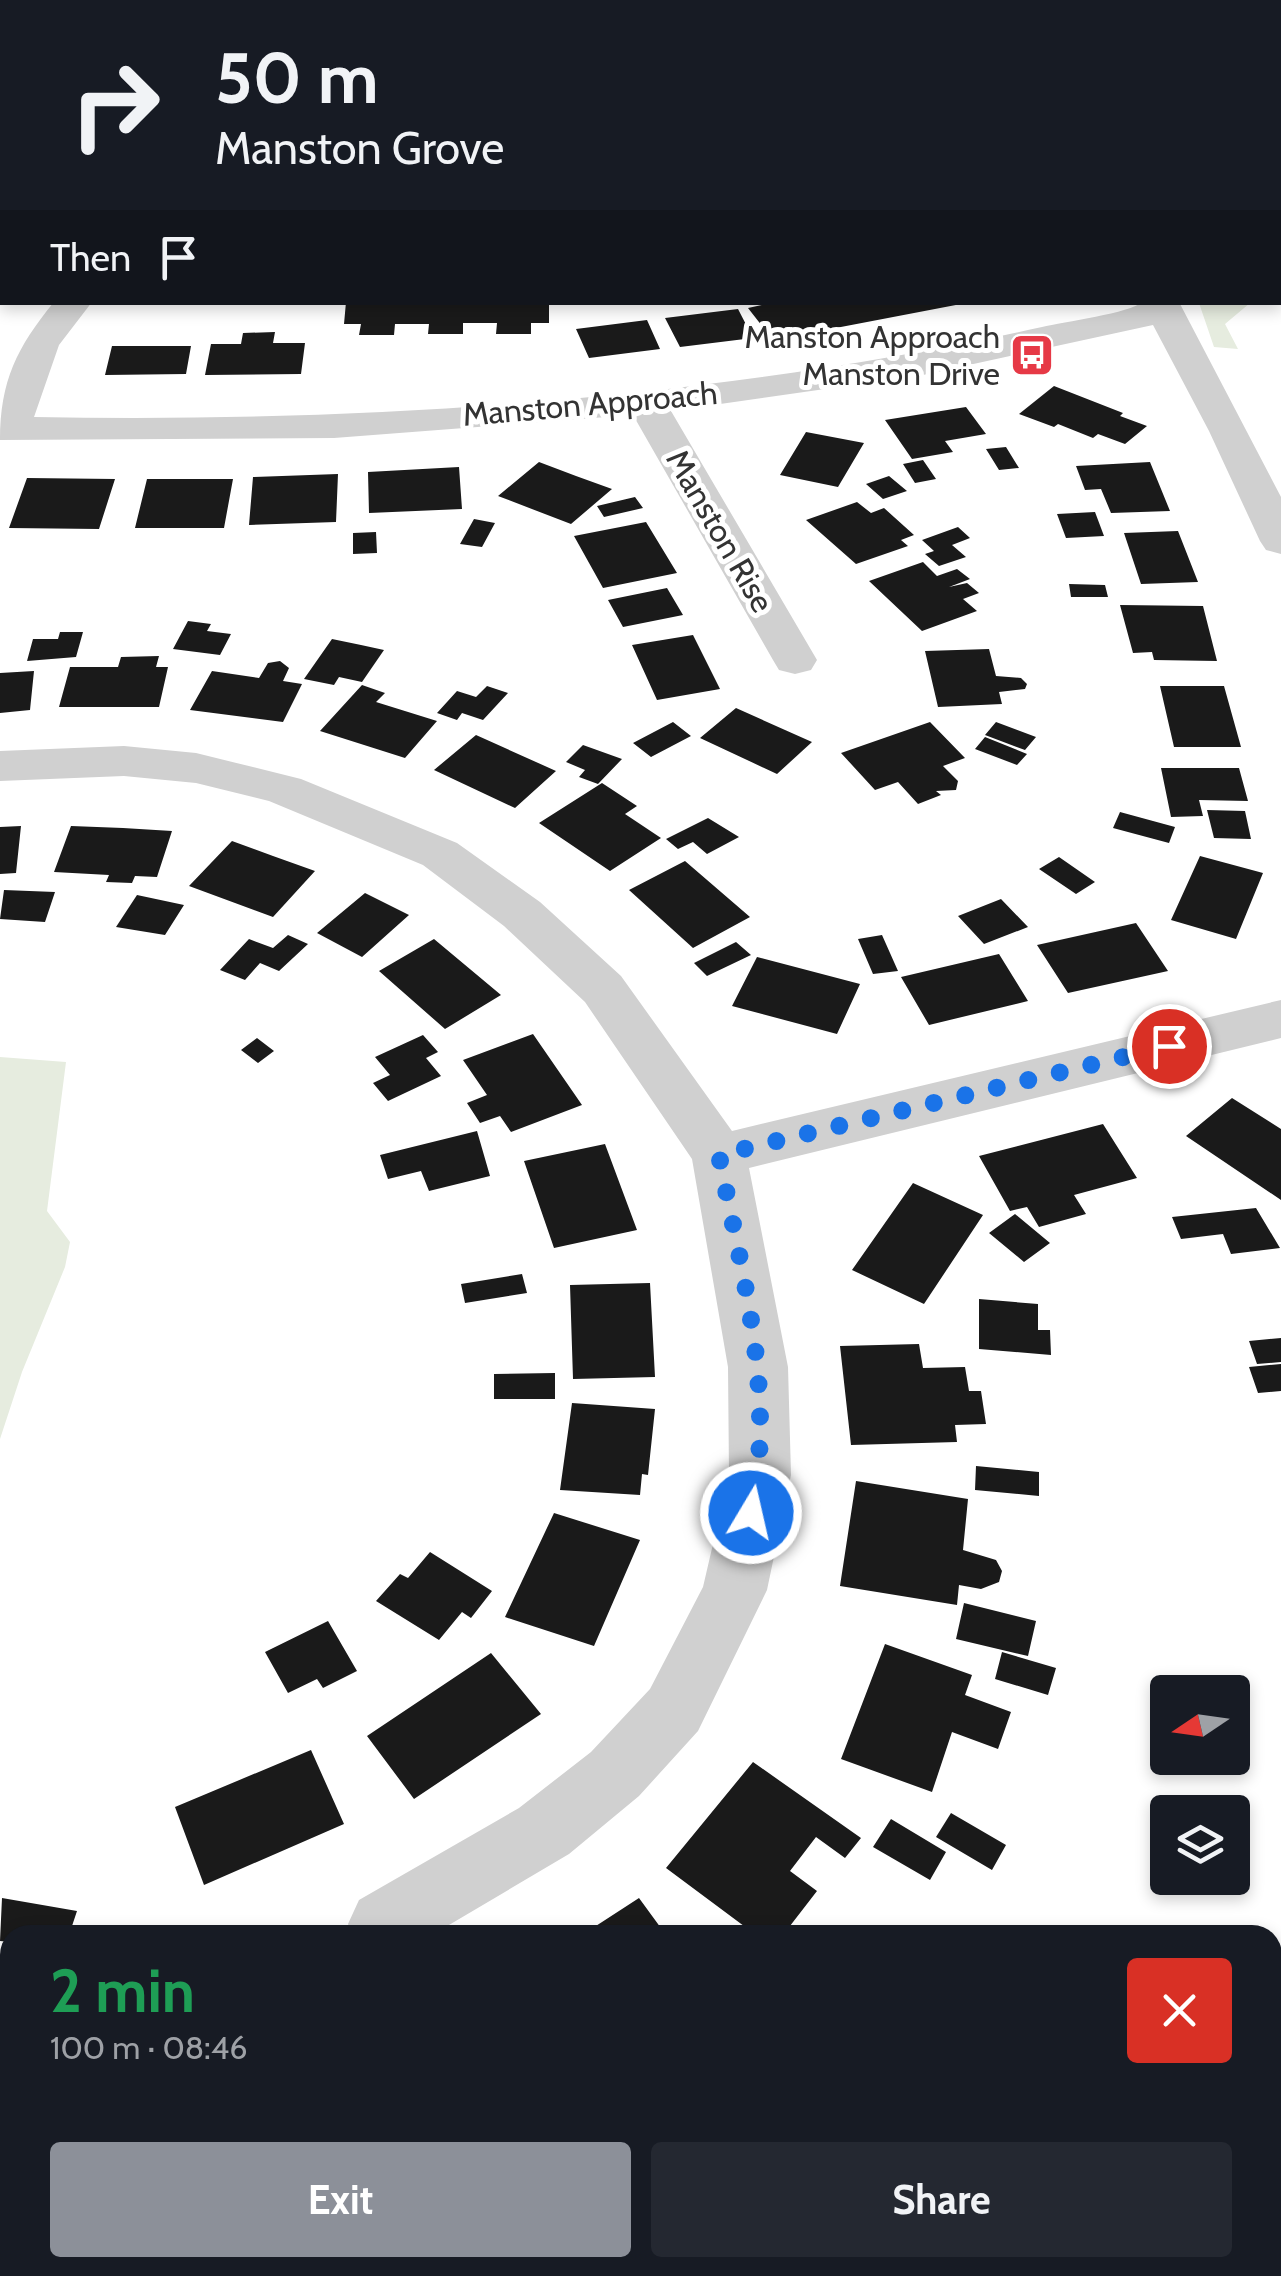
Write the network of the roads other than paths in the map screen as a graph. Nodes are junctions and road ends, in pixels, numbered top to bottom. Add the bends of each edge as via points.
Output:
1 (72, 305) edge
2 (1161, 307) edge
3 (646, 403) junction
4 (5, 428) edge
5 (1281, 541) edge
6 (795, 660) dead end
7 (0, 766) edge
8 (1281, 1018) edge
9 (719, 1155) junction
10 (384, 1924) dead end

1 - 4 street via 41,343
2 - 3 street, Manston Approach via 892,369
2 - 5 street
3 - 4 street, Manston Approach via 405,420
3 - 6 street, Manston Rise
7 - 9 street via 124,761 196,768 284,790 440,854 522,914 603,989
8 - 9 street
9 - 10 street via 758,1367 760,1475 735,1590 674,1710 615,1774 544,1831

